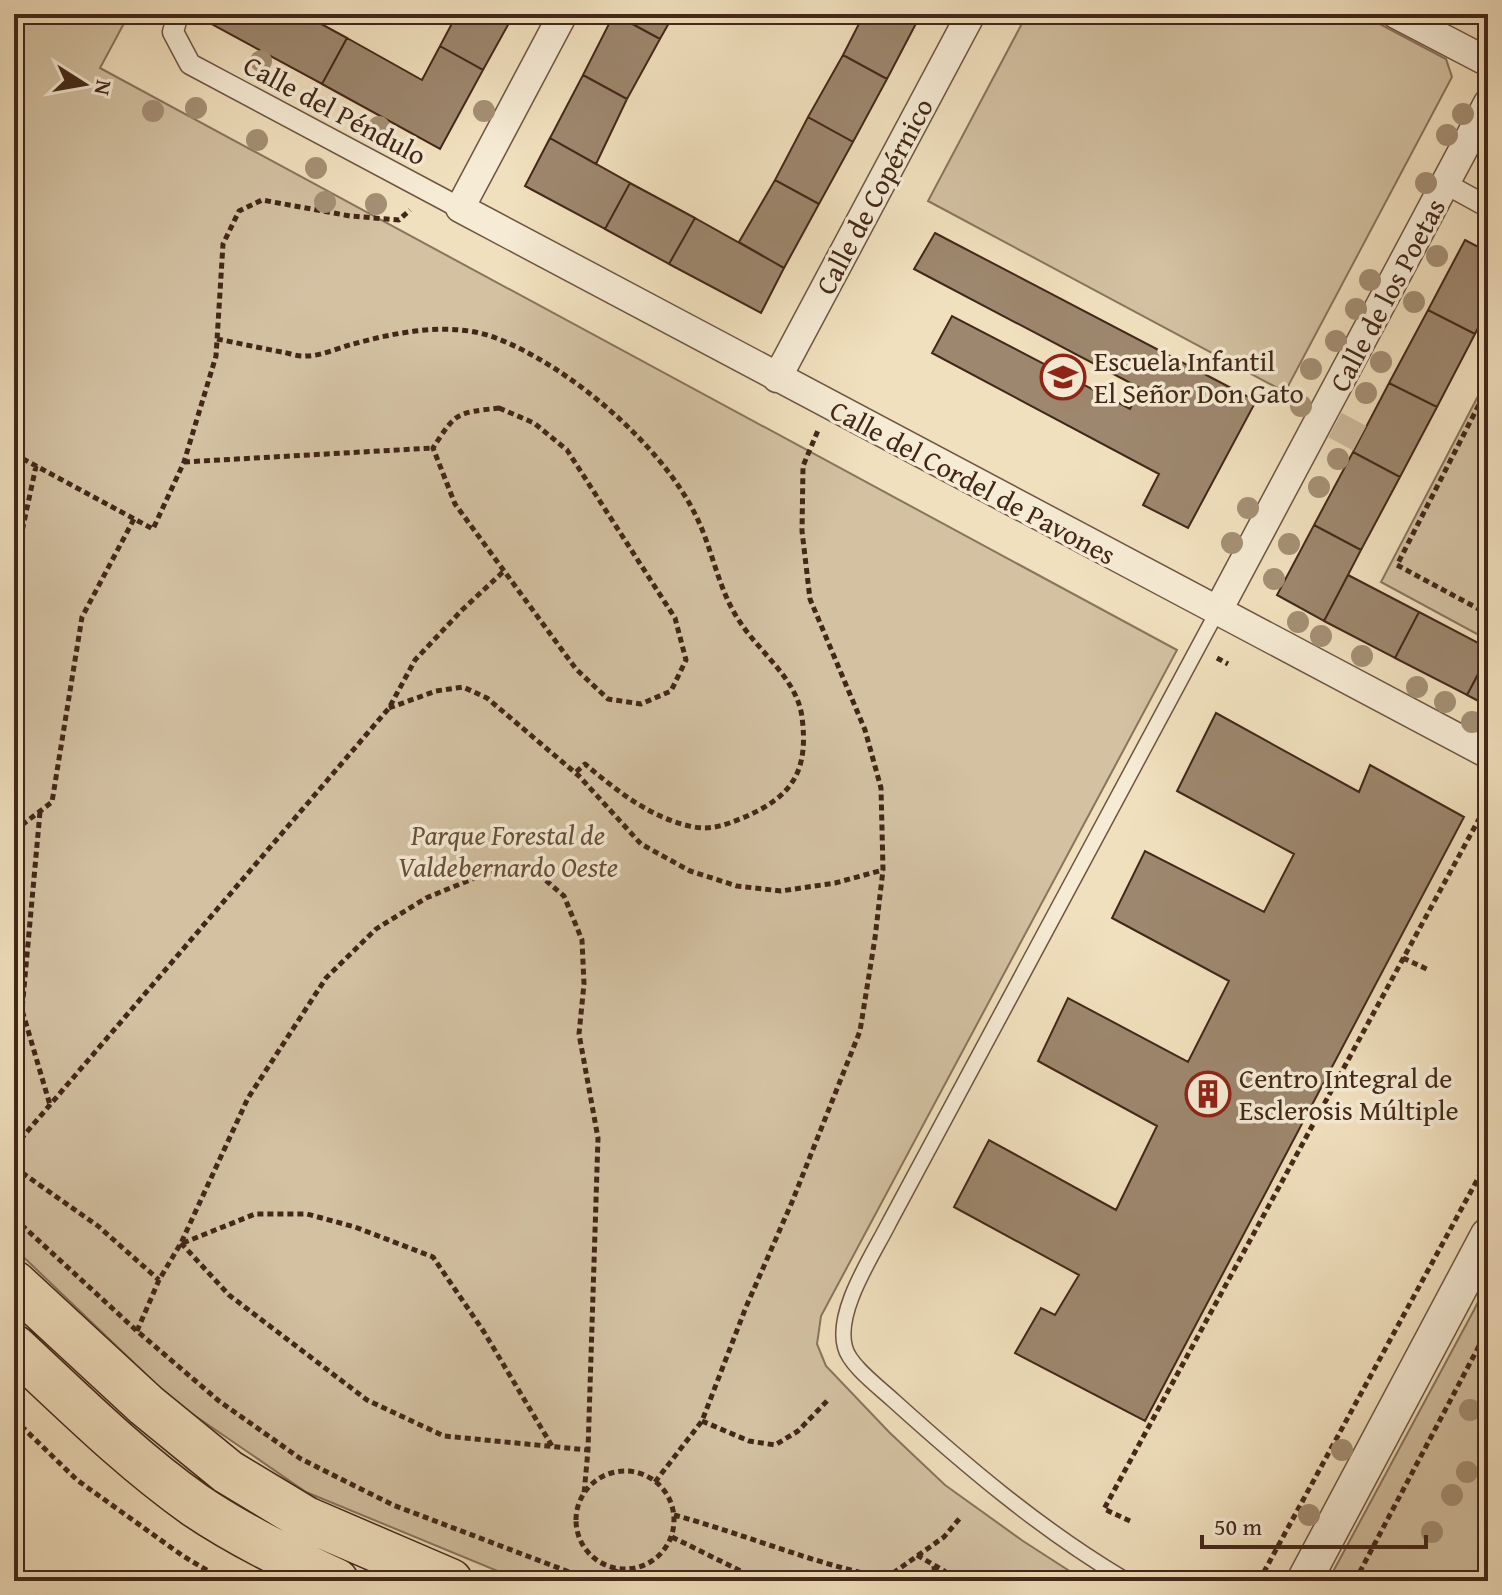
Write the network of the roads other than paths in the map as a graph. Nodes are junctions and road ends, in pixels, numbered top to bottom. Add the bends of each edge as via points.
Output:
1 (178, 14) edge
2 (563, 14) edge
3 (971, 14) edge
4 (1396, 14) edge
5 (1488, 62) edge
6 (1488, 103) edge
7 (1446, 184) junction
8 (1488, 207) edge
9 (460, 208) junction
10 (777, 378) junction
11 (1217, 612) junction
12 (1488, 754) edge
13 (1488, 1235) edge
14 (14, 1283) edge
15 (14, 1347) edge
16 (1121, 1577) dead end
17 (336, 1581) edge
18 (450, 1581) edge
19 (1304, 1581) edge

1 - 9 street, Calle del Péndulo via 173,32 190,64
2 - 9 street
3 - 10 street, Calle de Copérnico
4 - 5 street
6 - 7 street, Calle de los Poetas
7 - 8 street
7 - 11 street, Calle de los Poetas via 1328,421
9 - 10 street, Calle del Cordel de Pavones
10 - 11 street, Calle del Cordel de Pavones
11 - 12 street, Calle del Cordel de Pavones
11 - 16 lane via 889,1223 842,1327 845,1350 863,1372 954,1455 1051,1531
13 - 19 street
14 - 18 main road via 146,1405 228,1472 306,1519
15 - 17 main road via 113,1440 196,1505

